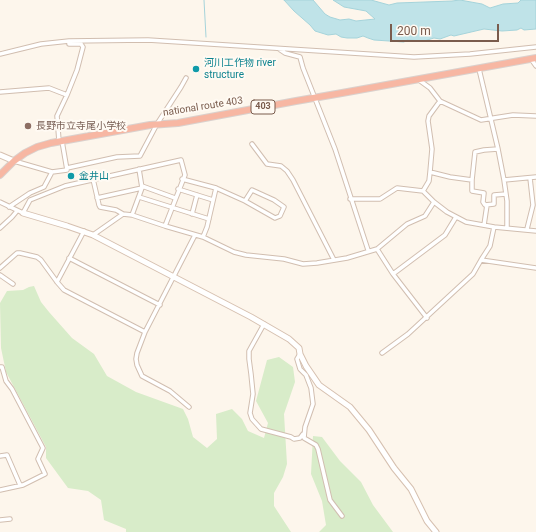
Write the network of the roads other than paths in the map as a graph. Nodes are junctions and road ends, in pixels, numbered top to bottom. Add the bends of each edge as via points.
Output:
1 (69, 41) junction
2 (536, 48) edge
3 (278, 49) junction
4 (0, 54) edge
5 (533, 58) edge
6 (536, 66) edge
7 (479, 69) junction
8 (186, 78) dead end
9 (419, 80) junction
10 (0, 92) edge
11 (68, 95) junction
12 (315, 98) junction
13 (440, 101) junction
14 (536, 116) edge
15 (491, 118) junction
16 (157, 124) junction
17 (60, 141) junction
18 (252, 144) dead end
19 (498, 148) junction
20 (0, 155) edge
21 (14, 161) junction
22 (67, 168) junction
23 (139, 169) junction
24 (52, 172) junction
25 (430, 172) junction
26 (0, 175) edge
27 (536, 177) edge
28 (530, 178) junction
29 (93, 179) junction
30 (182, 179) junction
31 (472, 180) junction
32 (504, 180) junction
33 (142, 187) junction
34 (216, 188) junction
35 (178, 189) junction
36 (423, 191) junction
37 (506, 194) junction
38 (197, 195) junction
39 (139, 197) junction
40 (97, 198) junction
41 (175, 198) junction
42 (350, 199) junction
43 (213, 200) junction
44 (245, 201) junction
45 (0, 202) edge
46 (434, 202) junction
47 (487, 205) junction
48 (9, 207) junction
49 (171, 208) junction
50 (20, 212) junction
51 (123, 214) junction
52 (192, 214) junction
53 (132, 215) junction
54 (456, 216) junction
55 (209, 219) junction
56 (484, 225) junction
57 (165, 226) junction
58 (494, 227) junction
59 (507, 227) junction
60 (0, 228) edge
61 (527, 229) junction
62 (84, 231) junction
63 (536, 231) edge
64 (93, 235) junction
65 (195, 235) junction
66 (203, 236) junction
67 (377, 249) junction
68 (368, 250) junction
69 (69, 258) junction
70 (334, 260) junction
71 (481, 260) junction
72 (0, 268) edge
73 (536, 268) edge
74 (392, 274) junction
75 (0, 275) edge
76 (174, 277) junction
77 (56, 282) junction
78 (13, 284) dead end
79 (160, 305) junction
80 (427, 318) junction
81 (264, 324) junction
82 (145, 332) junction
83 (382, 353) dead end
84 (300, 354) junction
85 (0, 368) edge
86 (189, 407) dead end
87 (304, 434) junction
88 (0, 456) edge
89 (20, 486) junction
90 (0, 490) edge
91 (342, 516) dead end
92 (10, 519) dead end
93 (0, 520) edge
94 (436, 532) edge

1 - 3 street via 148,40
1 - 4 street
1 - 11 street via 69,44 81,44 83,47
2 - 3 street via 414,57
3 - 12 street via 300,56
5 - 6 street
5 - 7 highway, national route 403 / 403
7 - 9 highway, national route 403 / 403
7 - 15 street
8 - 16 street
9 - 12 highway, national route 403 / 403
9 - 13 street via 430,88
10 - 11 street via 50,88
11 - 17 street via 57,116
12 - 16 highway, national route 403 / 403 via 178,123
12 - 42 street via 335,149
13 - 15 street via 481,120
13 - 25 street via 431,112 428,121 432,149
14 - 15 street via 513,115
15 - 19 street
16 - 17 highway, national route 403 / 403
16 - 22 street via 140,156 112,158
17 - 21 highway, national route 403 / 403 via 31,150
17 - 22 street
18 - 70 street via 267,164 281,166 287,171
19 - 31 street via 475,152
19 - 32 street
20 - 21 street
21 - 24 street
21 - 26 highway, national route 403 / 403
22 - 24 street
23 - 29 street
23 - 30 street via 181,160 185,175
23 - 33 street
24 - 48 street via 44,187
25 - 31 street
25 - 36 street via 429,181
27 - 28 street
28 - 32 street
28 - 61 street via 533,205
29 - 40 street
29 - 50 street via 65,186 33,199
30 - 34 street
30 - 35 street
31 - 47 street via 472,191 484,193 483,202
32 - 37 street
33 - 39 street
33 - 40 street
33 - 41 street
34 - 43 street
34 - 44 street
35 - 38 street
35 - 41 street
36 - 42 street via 397,188 380,199
36 - 46 street
37 - 47 street via 494,195 494,204
37 - 59 street
38 - 43 street
38 - 52 street
39 - 49 street
39 - 53 street
40 - 51 street via 98,205
41 - 49 street
42 - 68 street
43 - 55 street
44 - 44 street via 275,218 280,216 284,206 252,190
45 - 48 street
46 - 54 street
46 - 67 street via 424,216 408,224
47 - 56 street
48 - 50 street
49 - 52 street
49 - 57 street
50 - 60 street
50 - 62 street
51 - 53 street
51 - 64 street
52 - 55 street
53 - 57 street
54 - 56 street via 466,222
54 - 74 street via 445,235
55 - 66 street
56 - 58 street
57 - 65 street
58 - 59 street
58 - 71 street via 490,246
59 - 61 street
61 - 63 street
62 - 64 street
62 - 69 street
64 - 76 street
65 - 66 street
65 - 76 street
66 - 70 street via 234,252 246,255 303,264
67 - 68 street
67 - 74 street
68 - 70 street
69 - 77 street
69 - 79 street
71 - 73 street
71 - 80 street via 473,274
72 - 77 street via 20,253 37,257
74 - 80 street
75 - 78 street
76 - 79 street
76 - 81 street
77 - 82 street via 64,290
79 - 82 street
80 - 83 street
81 - 84 street via 289,339 299,348
81 - 87 street via 249,351 252,394 250,414 261,429 294,439
82 - 86 street via 137,353 139,371 142,376 170,391
84 - 87 street via 297,359 311,388 312,404
84 - 94 street via 319,385 350,407 369,430 411,489 427,521
85 - 89 street via 2,367 6,381 43,448 38,459 45,474
87 - 91 street via 304,438 318,449 330,500
88 - 89 street via 7,455
89 - 90 street
92 - 93 street

